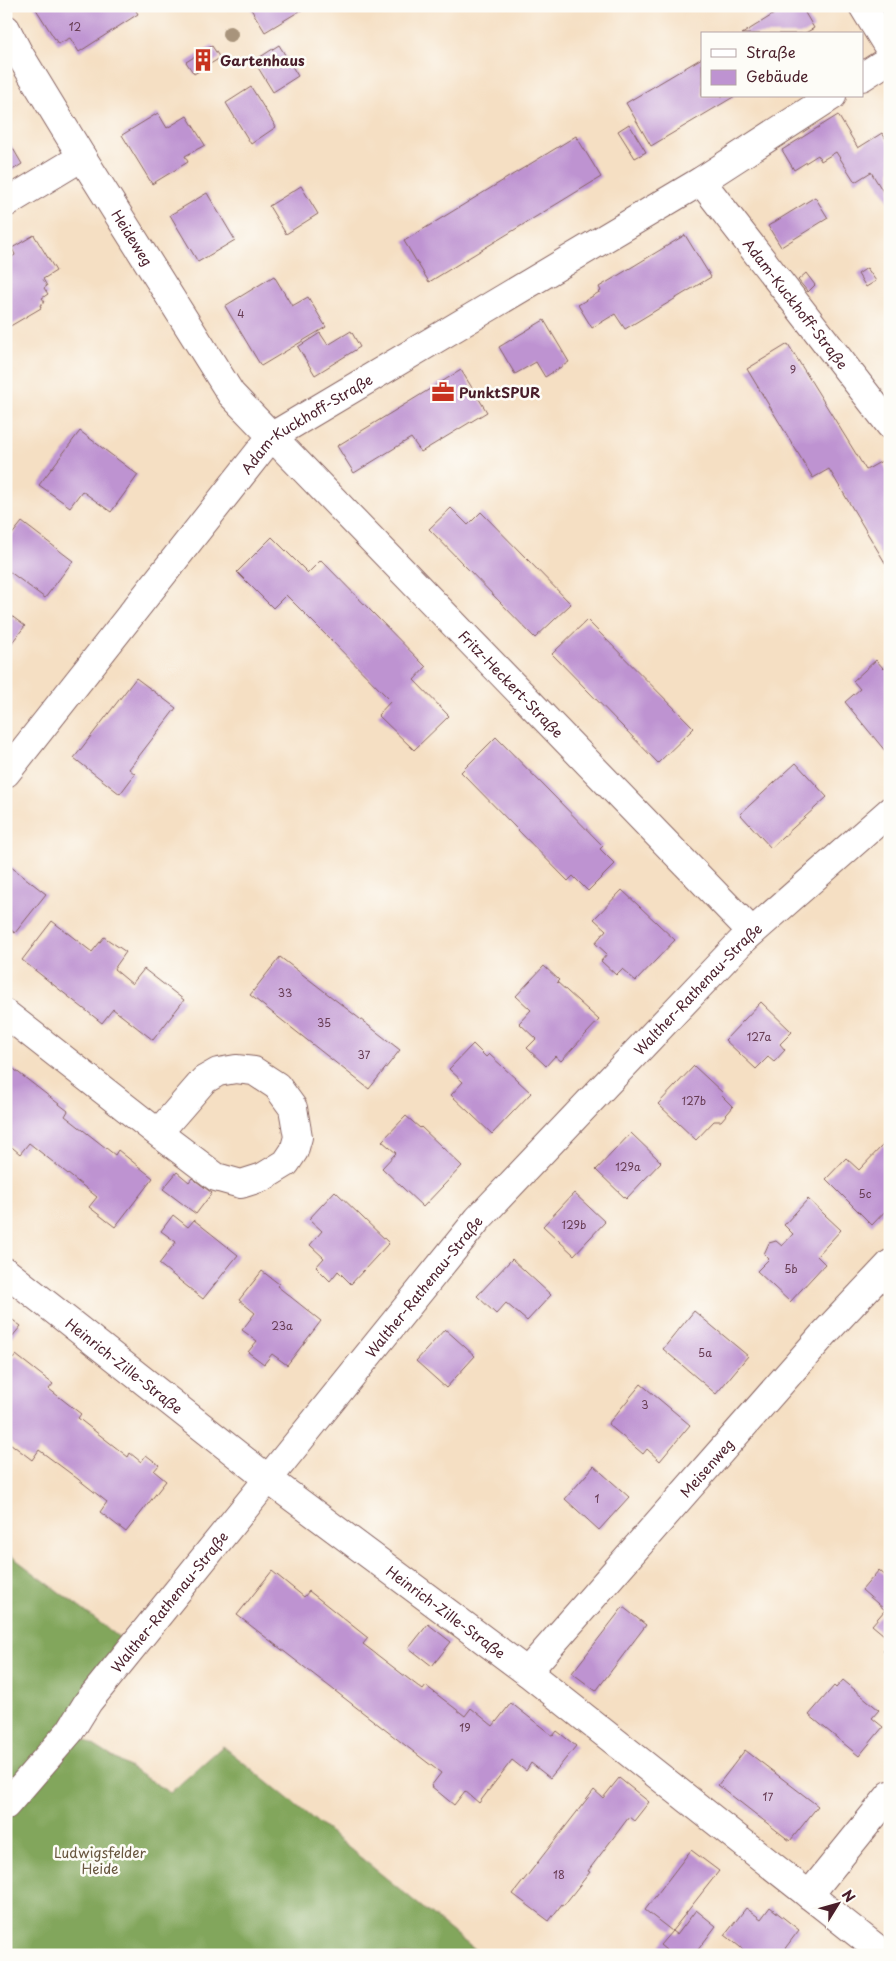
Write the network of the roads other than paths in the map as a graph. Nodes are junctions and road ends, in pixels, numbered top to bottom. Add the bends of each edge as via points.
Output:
1 (863, 6) edge
2 (6, 29) edge
3 (890, 50) edge
4 (890, 59) edge
5 (864, 76) edge
6 (829, 98) edge
7 (82, 157) junction
8 (701, 181) junction
9 (6, 203) edge
10 (890, 425) edge
11 (271, 437) junction
12 (6, 773) edge
13 (890, 811) edge
14 (752, 932) junction
15 (6, 1014) edge
16 (158, 1133) junction
17 (890, 1264) edge
18 (6, 1272) edge
19 (268, 1479) junction
20 (526, 1672) junction
21 (890, 1795) edge
22 (6, 1805) edge
23 (809, 1895) junction
24 (885, 1955) edge

1 - 3 street
2 - 7 street, Heideweg
4 - 5 street
6 - 8 street, Adam-Kuckhoff-Straße
7 - 9 street
7 - 11 street, Heideweg via 231,394
8 - 10 street, Adam-Kuckhoff-Straße
8 - 11 street, Adam-Kuckhoff-Straße
11 - 12 street, Adam-Kuckhoff-Straße
11 - 14 street, Fritz-Heckert-Straße
13 - 14 street, Walther-Rathenau-Straße
14 - 19 street, Walther-Rathenau-Straße via 478,1219
15 - 16 street
16 - 16 street via 216,1177 241,1184 264,1177 286,1163 298,1137 293,1108 277,1086 254,1071 236,1069 218,1072 204,1080
17 - 20 street, Meisenweg via 823,1335
18 - 19 street, Heinrich-Zille-Straße
19 - 20 street, Heinrich-Zille-Straße
19 - 22 street, Walther-Rathenau-Straße via 88,1702 70,1731
20 - 23 street, Heinrich-Zille-Straße
21 - 23 street
23 - 24 street, Heinrich-Zille-Straße

